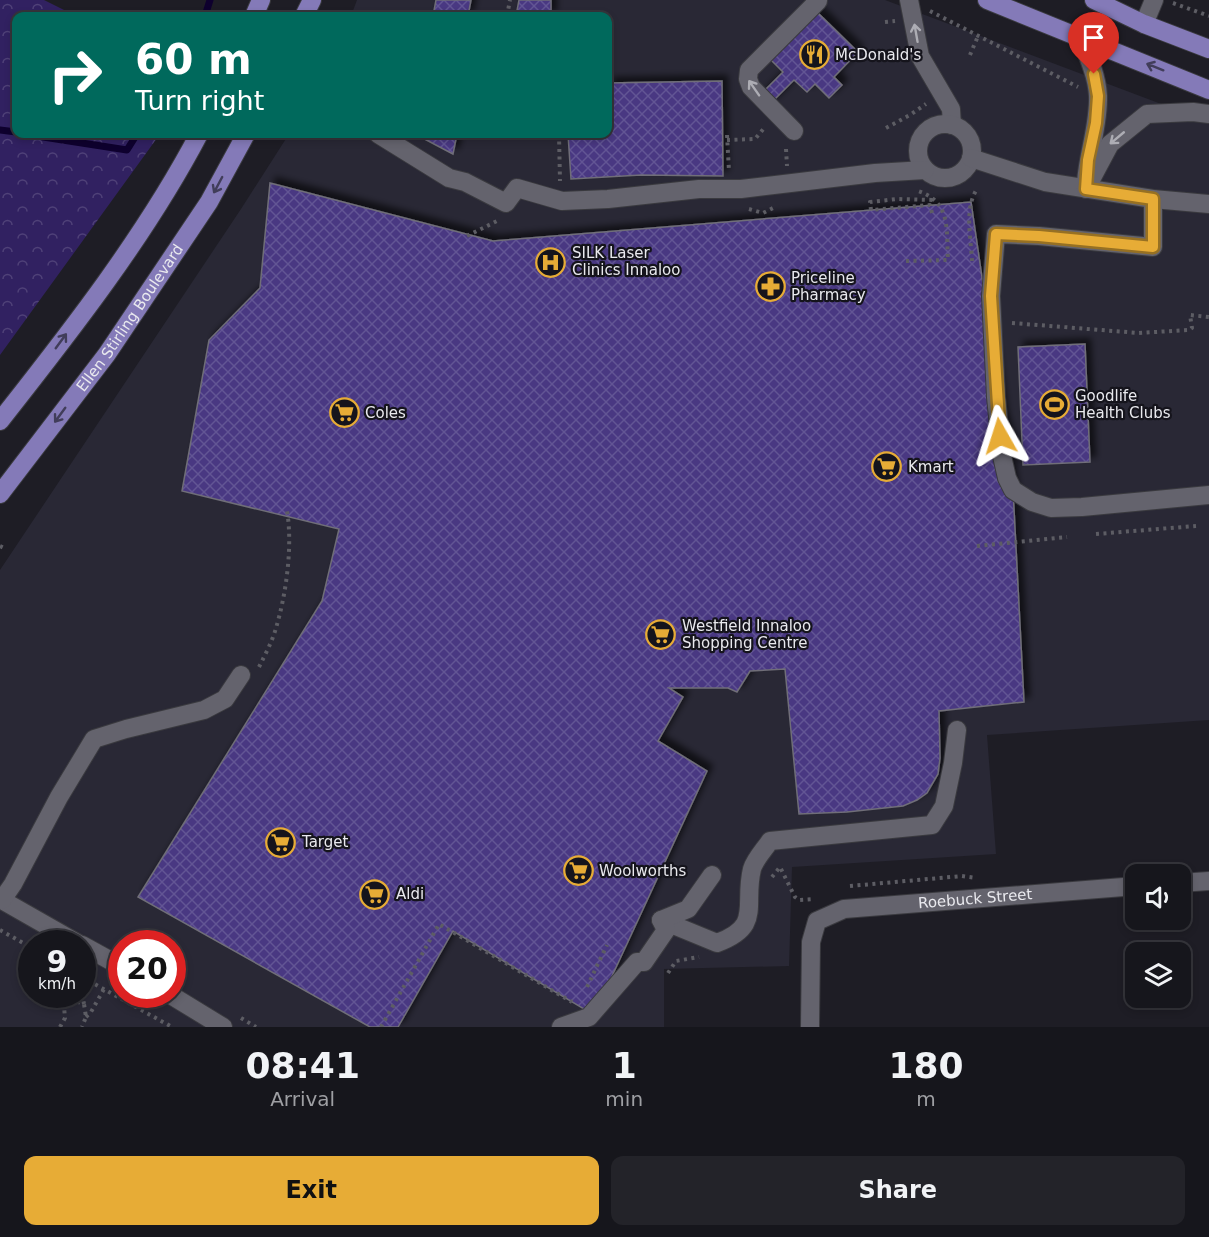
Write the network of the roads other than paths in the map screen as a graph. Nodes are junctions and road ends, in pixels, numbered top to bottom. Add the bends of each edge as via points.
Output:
1 (909, 0) edge
2 (987, 0) edge
3 (1094, 0) edge
4 (1154, 0) edge
5 (818, 1) edge
6 (1144, 24) junction
7 (1080, 37) junction
8 (1209, 49) edge
9 (1209, 90) edge
10 (1209, 114) edge
11 (952, 125) junction
12 (794, 131) dead end
13 (197, 138) edge
14 (244, 138) edge
15 (384, 138) edge
16 (971, 158) junction
17 (925, 170) junction
18 (1086, 189) junction
19 (1153, 199) junction
20 (1209, 204) edge
21 (0, 421) edge
22 (0, 494) edge
23 (1209, 495) edge
24 (249, 673) road end
25 (957, 730) dead end
26 (712, 875) dead end
27 (1209, 880) edge
28 (1191, 882) edge
29 (1125, 887) edge
30 (1, 899) edge
31 (661, 920) junction
32 (56, 930) edge
33 (186, 1004) edge
34 (223, 1027) edge
35 (561, 1027) edge
36 (810, 1027) edge

11 -> 1 street via 951,109 920,56
2 - 7 main road
3 - 6 main road
4 - 6 street
12 -> 5 street via 751,87 749,70
6 - 8 main road
9 -> 7 main road
7 - 18 street via 1098,96
10 -> 18 street via 1147,114 1110,144
11 - 16 street via 966,134
11 - 17 street via 933,126 918,143 919,162
21 -> 13 main road via 148,221
14 -> 22 main road, Ellen Stirling Boulevard via 209,202 107,354
15 - 17 street via 449,178 506,203 517,188 562,201 608,199
16 - 17 street via 963,171 954,176 934,176
16 - 18 street via 1045,182
18 - 19 street
19 - 20 street
19 - 23 street via 1153,247 996,234 991,296 996,397 1007,478 1013,490 1052,508
24 - 30 street via 225,699 204,710 94,739
25 - 31 street via 944,806 932,825 770,841 753,866 745,926 717,943
26 - 31 street via 688,909
27 - 28 street
29 - 36 street, Roebuck Street via 844,909 818,921 811,942
30 - 32 street
31 - 35 street via 666,930 644,962 637,962 589,1017
33 - 34 street

